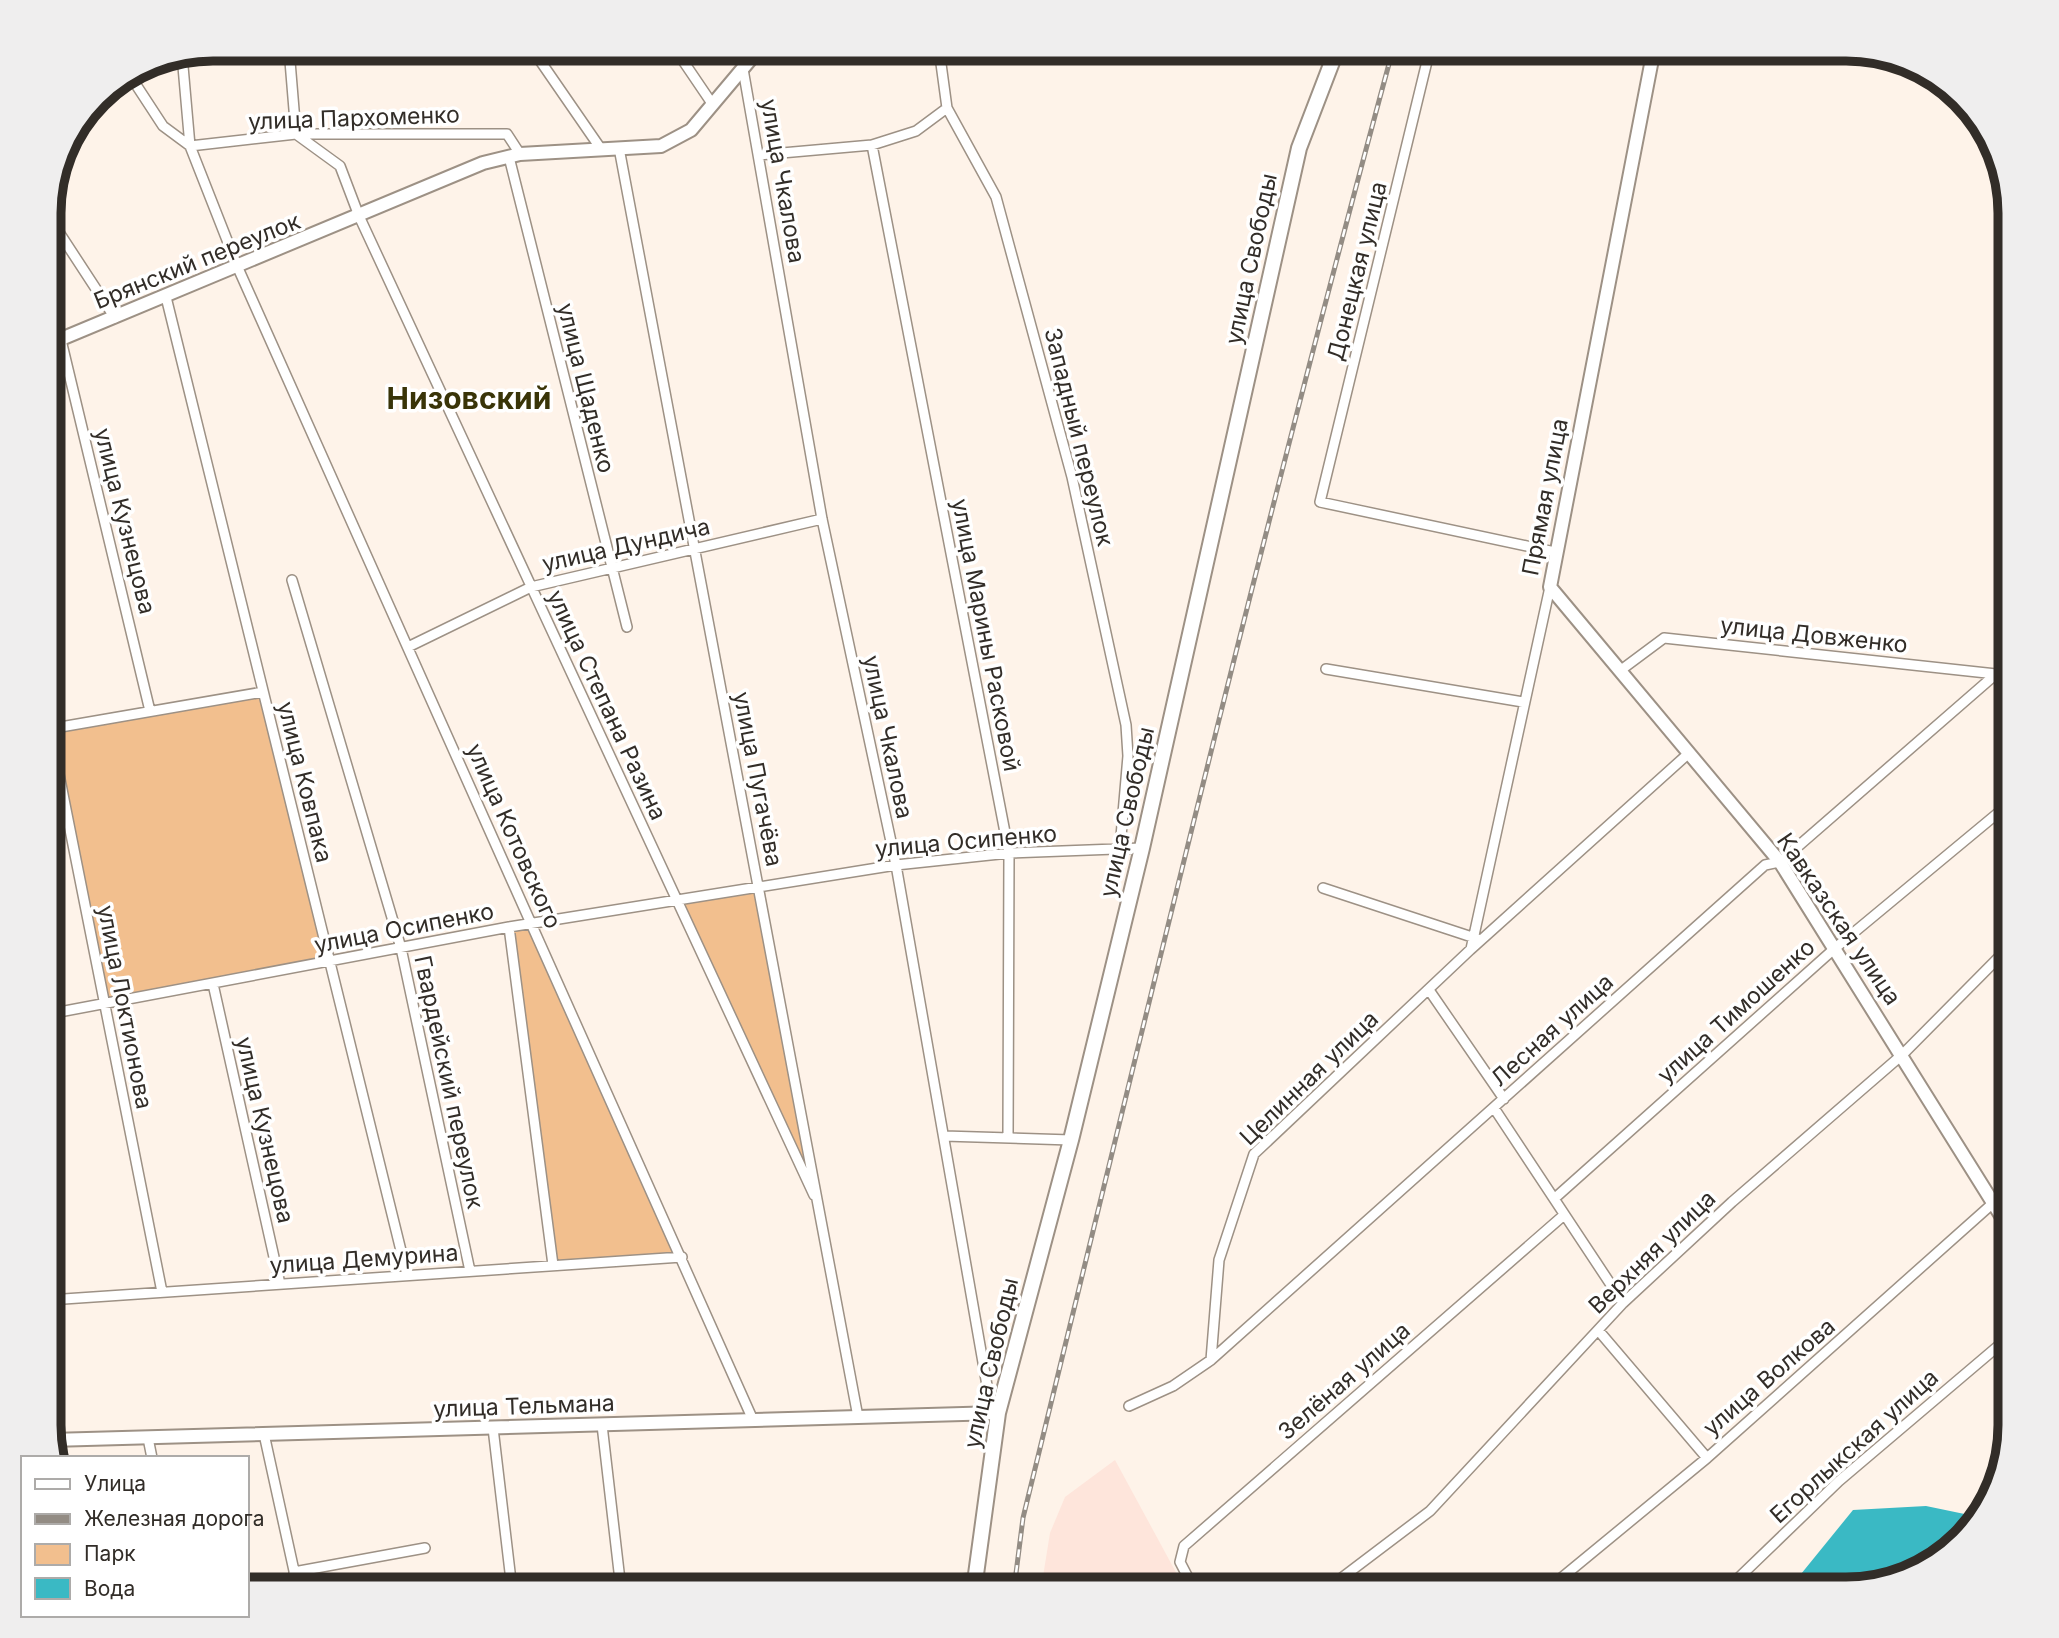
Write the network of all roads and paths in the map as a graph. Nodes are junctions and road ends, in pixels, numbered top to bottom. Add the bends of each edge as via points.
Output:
1 (1332, 61) edge
2 (1427, 61) edge
3 (1652, 61) edge
4 (290, 62) edge
5 (541, 62) edge
6 (684, 62) edge
7 (749, 62) edge
8 (941, 62) edge
9 (183, 64) edge
10 (743, 69) junction
11 (135, 84) edge
12 (713, 104) junction
13 (947, 107) junction
14 (296, 134) junction
15 (872, 145) junction
16 (190, 146) junction
17 (619, 148) junction
18 (601, 149) junction
19 (759, 155) junction
20 (514, 156) junction
21 (359, 216) junction
22 (62, 237) edge
23 (237, 268) junction
24 (166, 297) junction
25 (115, 318) junction
26 (62, 339) edge
27 (62, 369) edge
28 (822, 519) junction
29 (695, 548) junction
30 (1555, 552) junction
31 (611, 568) junction
32 (292, 580) dead end
33 (531, 587) junction
34 (1550, 587) junction
35 (627, 627) dead end
36 (408, 648) junction
37 (1326, 669) dead end
38 (1621, 670) junction
39 (1996, 674) joint
40 (263, 692) junction
41 (1523, 702) junction
42 (150, 711) junction
43 (62, 727) edge
44 (1689, 754) junction
45 (62, 789) edge
46 (1998, 813) edge
47 (1120, 848) junction
48 (1142, 848) junction
49 (1009, 853) junction
50 (1780, 862) junction
51 (896, 865) junction
52 (759, 887) junction
53 (1323, 888) dead end
54 (676, 901) junction
55 (532, 924) junction
56 (509, 927) junction
57 (1478, 939) junction
58 (401, 948) junction
59 (1834, 949) junction
60 (1470, 950) joint
61 (1998, 958) edge
62 (330, 962) junction
63 (213, 984) junction
64 (1429, 990) junction
65 (105, 1003) junction
66 (62, 1011) edge
67 (1903, 1054) junction
68 (1504, 1099) junction
69 (1494, 1108) junction
70 (944, 1136) junction
71 (1008, 1138) junction
72 (1071, 1140) junction
73 (1555, 1198) junction
74 (1998, 1200) edge
75 (1994, 1204) junction
76 (820, 1209) junction
77 (1998, 1210) edge
78 (1564, 1215) junction
79 (682, 1257) junction
80 (552, 1265) junction
81 (470, 1271) junction
82 (407, 1275) junction
83 (280, 1284) junction
84 (162, 1292) junction
85 (62, 1299) edge
86 (1623, 1303) junction
87 (1598, 1330) junction
88 (1998, 1346) edge
89 (1211, 1360) junction
90 (1129, 1406) dead end
91 (995, 1413) junction
92 (858, 1417) junction
93 (753, 1420) junction
94 (602, 1425) junction
95 (493, 1428) junction
96 (264, 1434) junction
97 (148, 1438) junction
98 (62, 1440) edge
99 (152, 1456) edge
100 (1707, 1458) junction
101 (425, 1548) dead end
102 (294, 1573) junction
103 (295, 1577) edge
104 (511, 1577) edge
105 (620, 1577) edge
106 (975, 1577) edge
107 (1188, 1577) edge
108 (1343, 1577) edge
109 (1563, 1577) edge
110 (1739, 1577) edge

1 - 48 main road, улица Свободы via 1298,148
2 - 30 street, Донецкая улица via 1320,502
3 - 30 main road, Прямая улица
4 - 14 street
5 - 18 street
6 - 12 street
7 - 10 main road, Брянский переулок
8 - 13 street, Западный переулок
9 - 16 street, улица Котовского
10 - 12 main road, Брянский переулок
10 - 19 street, улица Чкалова
11 - 16 street via 163,126
12 - 17 main road, Брянский переулок via 691,130 661,146
13 - 15 street via 916,131
13 - 47 street, Западный переулок via 996,197 1072,477 1126,726
14 - 16 street, улица Пархоменко
14 - 20 street, улица Пархоменко via 507,134
14 - 21 street, улица Степана Разина via 340,166
15 - 19 street
15 - 49 street, улица Марины Расковой
16 - 23 street, улица Котовского
17 - 18 main road, Брянский переулок
17 - 29 street, улица Пугачёва
18 - 20 main road, Брянский переулок
19 - 28 street, улица Чкалова
20 - 21 main road, Брянский переулок via 484,163
20 - 31 street, улица Щаденко
21 - 23 main road, Брянский переулок
21 - 33 street, улица Степана Разина
22 - 25 street
23 - 24 main road, Брянский переулок
23 - 36 street, улица Котовского
24 - 25 main road, Брянский переулок
24 - 40 street, улица Ковпака
25 - 26 main road, Брянский переулок
27 - 42 street, улица Кузнецова
28 - 29 street, улица Дундича
28 - 51 street, улица Чкалова
29 - 31 street, улица Дундича
29 - 52 street, улица Пугачёва
30 - 34 main road, Прямая улица
31 - 33 street, улица Дундича
31 - 35 street, улица Щаденко
32 - 58 street, Гвардейский переулок
33 - 36 street, улица Дундича
33 - 54 street, улица Степана Разина
34 - 38 main road, Кавказская улица
34 - 41 street, Прямая улица
36 - 55 street, улица Котовского
37 - 41 street
38 - 39 street, улица Довженко via 1664,638
38 - 44 main road, Кавказская улица
39 - 50 street, Лесная улица
40 - 42 street
40 - 62 street, улица Ковпака
41 - 57 street, Прямая улица
42 - 43 street
44 - 50 main road, Кавказская улица
44 - 57 street
45 - 65 street, улица Локтионова
46 - 59 street, улица Тимошенко
47 - 48 street, улица Осипенко
47 - 49 street, улица Осипенко
48 - 72 main road, улица Свободы
49 - 51 street, улица Осипенко
49 - 71 street, улица Марины Расковой
50 - 59 main road, Кавказская улица
50 - 68 street, Лесная улица via 1766,865
51 - 52 street, улица Осипенко
51 - 70 street, улица Чкалова
52 - 54 street, улица Осипенко
52 - 76 street, улица Пугачёва
53 - 57 street
54 - 55 street, улица Осипенко
54 - 76 street, улица Степана Разина
55 - 56 street, улица Осипенко
55 - 79 street, улица Котовского
56 - 58 street, улица Осипенко
56 - 80 street, улица Котовского
57 - 60 street, Прямая улица
58 - 62 street, улица Осипенко
58 - 81 street, Гвардейский переулок
59 - 67 main road, Кавказская улица
59 - 73 street, улица Тимошенко
60 - 64 street, Целинная улица
61 - 67 street, Верхняя улица
62 - 63 street, улица Осипенко
62 - 82 street, улица Ковпака
63 - 65 street, улица Осипенко
63 - 83 street, улица Кузнецова
64 - 68 street
64 - 89 street, Целинная улица via 1254,1154 1219,1260
65 - 66 street, улица Осипенко
65 - 84 street, улица Локтионова
67 - 75 main road, Кавказская улица
67 - 86 street, Верхняя улица
68 - 69 street, Лесная улица
69 - 73 street
69 - 89 street, Лесная улица
70 - 71 street
70 - 91 street, улица Чкалова
71 - 72 street
72 - 91 main road, улица Свободы
73 - 78 street
74 - 75 street, улица Волкова
75 - 77 main road, Кавказская улица
75 - 100 street, улица Волкова
76 - 92 street, улица Пугачёва
78 - 86 street
78 - 107 street, Зелёная улица via 1184,1546 1180,1562
79 - 80 street, улица Демурина
79 - 93 street, улица Котовского
80 - 81 street, улица Демурина
81 - 82 street, улица Демурина
82 - 83 street, улица Демурина
83 - 84 street, улица Демурина
84 - 85 street, улица Демурина
86 - 87 street, Верхняя улица
87 - 100 street
87 - 108 street, Верхняя улица via 1430,1511
88 - 110 street, Егорлыкская улица via 1839,1481
89 - 90 street, Лесная улица via 1174,1386
91 - 92 main road, улица Тельмана
91 - 106 main road, улица Свободы
92 - 93 main road, улица Тельмана
93 - 94 main road, улица Тельмана
94 - 95 main road, улица Тельмана
94 - 105 street
95 - 96 main road, улица Тельмана
95 - 104 street
96 - 97 main road, улица Тельмана
96 - 102 street
97 - 98 main road, улица Тельмана
97 - 99 street
100 - 109 street, улица Волкова
101 - 102 street
102 - 103 street

